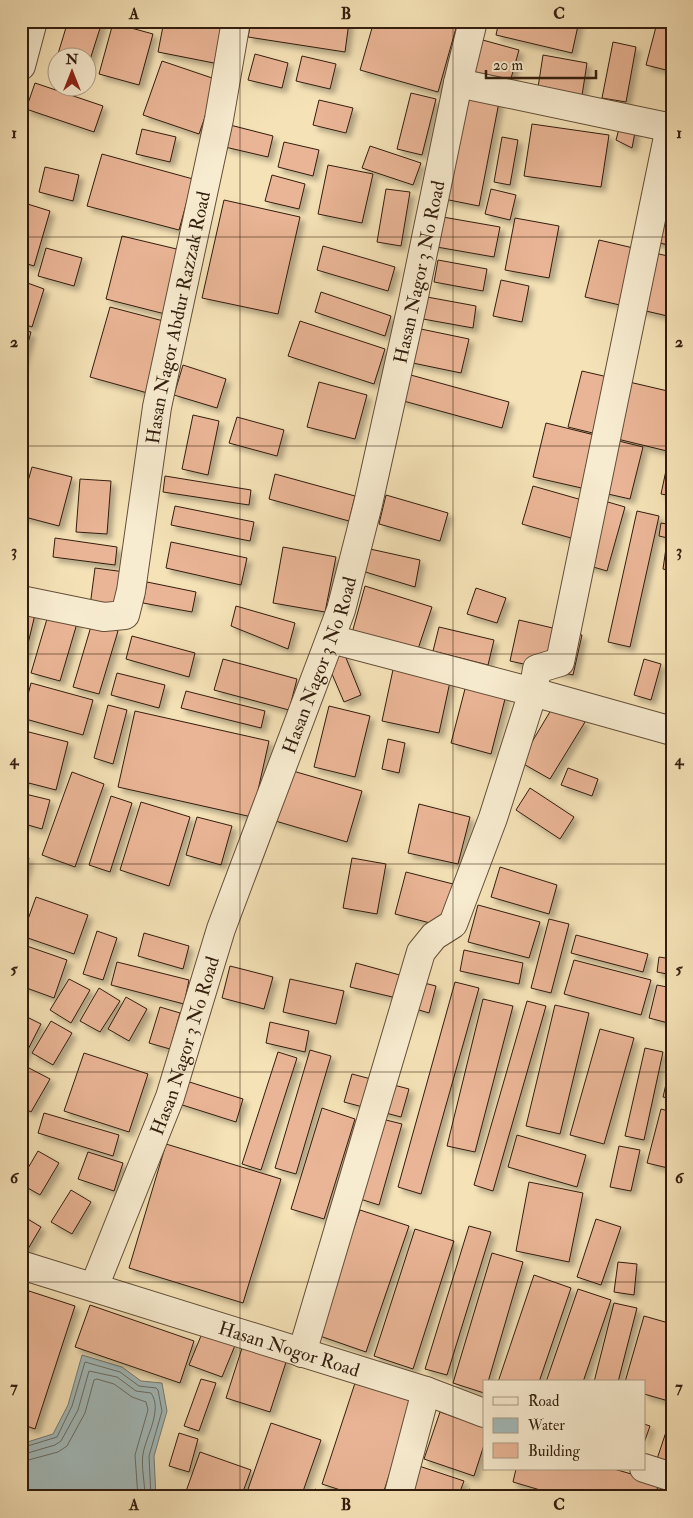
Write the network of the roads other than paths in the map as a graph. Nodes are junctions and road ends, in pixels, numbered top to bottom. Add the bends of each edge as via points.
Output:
1 (33, 21) edge
2 (236, 21) edge
3 (473, 21) edge
4 (21, 66) edge
5 (458, 83) junction
6 (671, 128) edge
7 (21, 600) edge
8 (331, 639) junction
9 (533, 692) junction
10 (672, 731) edge
11 (21, 1264) edge
12 (94, 1287) junction
13 (302, 1353) junction
14 (426, 1391) junction
15 (483, 1413) edge
16 (646, 1469) edge
17 (669, 1483) edge
18 (398, 1497) edge

1 - 4 street
2 - 7 street, Hasan Nagor Abdur Razzak Road via 219,119 157,407 125,615 104,617
3 - 5 street, Hasan Nagor 3 No Road
5 - 6 street
5 - 8 street, Hasan Nagor 3 No Road via 368,504
6 - 9 street via 560,662 537,668
8 - 9 street
8 - 12 street, Hasan Nagor 3 No Road via 221,929 170,1097
9 - 10 street
9 - 13 street via 493,818 453,924 434,936 421,952
11 - 12 street, Hasan Nogor Road
12 - 13 street, Hasan Nogor Road
13 - 14 street, Hasan Nogor Road
14 - 15 street, Hasan Nogor Road
14 - 18 street
16 - 17 street

